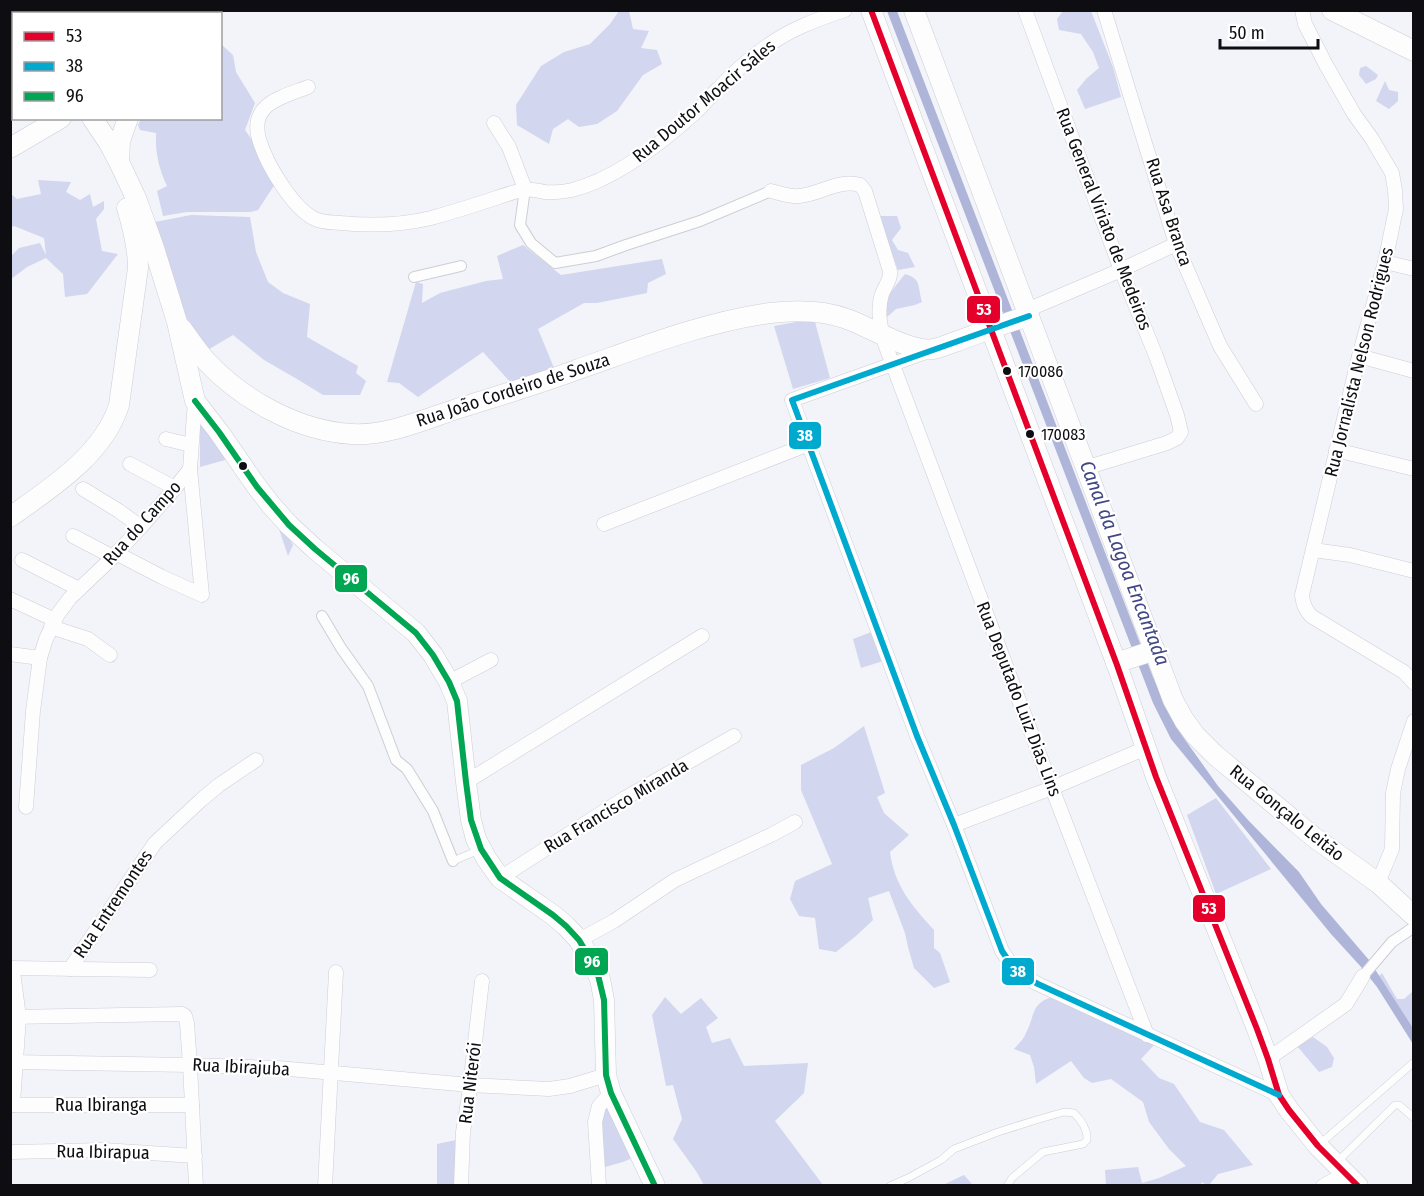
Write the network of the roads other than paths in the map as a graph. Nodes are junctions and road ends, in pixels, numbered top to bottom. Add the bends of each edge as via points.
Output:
1 (844, 10) edge
2 (871, 10) edge
3 (914, 10) edge
4 (1025, 10) edge
5 (1104, 10) edge
6 (1302, 10) edge
7 (1332, 10) edge
8 (1413, 51) edge
9 (308, 87) dead end
10 (59, 120) edge
11 (93, 120) edge
12 (127, 120) edge
13 (494, 123) dead end
14 (10, 148) edge
15 (122, 170) junction
16 (525, 189) junction
17 (771, 191) joint
18 (1176, 244) junction
19 (1385, 262) junction
20 (461, 266) dead end
21 (1413, 269) edge
22 (1121, 270) junction
23 (414, 277) dead end
24 (1026, 314) junction
25 (177, 322) junction
26 (994, 327) junction
27 (881, 333) junction
28 (932, 350) junction
29 (1359, 356) junction
30 (893, 363) junction
31 (1413, 371) edge
32 (195, 401) junction
33 (1256, 404) dead end
34 (166, 439) dead end
35 (809, 444) junction
36 (191, 445) junction
37 (1336, 450) junction
38 (130, 464) dead end
39 (1085, 468) junction
40 (190, 469) junction
41 (1413, 469) edge
42 (175, 488) junction
43 (83, 489) dead end
44 (10, 517) edge
45 (604, 524) dead end
46 (141, 527) junction
47 (73, 536) dead end
48 (1312, 550) junction
49 (114, 555) junction
50 (22, 560) dead end
51 (1413, 572) edge
52 (79, 589) junction
53 (10, 599) edge
54 (322, 616) dead end
55 (53, 623) junction
56 (702, 636) dead end
57 (10, 654) edge
58 (110, 655) dead end
59 (40, 658) junction
60 (1137, 658) junction
61 (490, 660) dead end
62 (449, 682) junction
63 (1413, 683) edge
64 (1413, 721) edge
65 (734, 736) dead end
66 (1146, 747) junction
67 (256, 760) dead end
68 (466, 782) junction
69 (1052, 788) junction
70 (26, 807) dead end
71 (795, 822) dead end
72 (954, 825) junction
73 (481, 849) junction
74 (453, 861) joint
75 (500, 878) junction
76 (1378, 884) junction
77 (1413, 915) edge
78 (1413, 927) edge
79 (579, 940) junction
80 (70, 969) junction
81 (10, 970) edge
82 (150, 970) dead end
83 (336, 972) dead end
84 (1363, 975) joint
85 (482, 981) dead end
86 (13, 1017) edge
87 (1147, 1035) junction
88 (1268, 1059) junction
89 (12, 1062) edge
90 (1413, 1063) edge
91 (190, 1065) junction
92 (331, 1072) junction
93 (608, 1084) junction
94 (470, 1085) junction
95 (1279, 1095) junction
96 (10, 1104) edge
97 (192, 1105) junction
98 (1413, 1119) edge
99 (1318, 1146) junction
100 (10, 1152) edge
101 (195, 1156) junction
102 (1346, 1174) edge
103 (196, 1185) edge
104 (325, 1185) edge
105 (461, 1185) edge
106 (599, 1185) edge
107 (655, 1185) edge
108 (890, 1185) edge
109 (1007, 1185) edge
110 (1323, 1185) edge

1 - 16 street, Rua Doutor Moacir Sáles via 788,32 762,50 657,145 628,164 574,189 556,193
2 - 26 main road
3 - 24 main road
4 - 22 street, Rua General Viriato de Medeiros
5 - 18 street, Rua Asa Branca
6 - 19 street, Rua Jornalista Nelson Rodrigues via 1326,65 1392,173 1396,209
7 - 8 main road
9 - 16 street, Rua Doutor Moacir Sáles via 269,103 259,117 257,130 265,156 281,183 299,207 318,221 384,225 419,220
10 - 14 main road
11 - 15 main road, Rua do Campo
12 - 15 main road via 120,141
13 - 16 street via 509,147
15 - 25 main road, Rua do Campo via 136,198
15 - 44 main road via 122,193 134,232 138,268 119,405 104,436 78,464
16 - 17 street via 520,225 531,243 555,263 596,256 700,221
17 - 27 street via 796,196 846,183 862,187 890,273 881,298
18 - 22 street
18 - 33 street, Rua Asa Branca via 1220,346
19 - 21 street
19 - 29 street, Rua Jornalista Nelson Rodrigues
20 - 23 street
22 - 24 street
22 - 39 street, Rua General Viriato de Medeiros via 1156,356 1180,435 1167,443
24 - 26 main road
24 - 39 main road
25 - 27 main road, Rua João Cordeiro de Souza via 210,365 254,400 288,419 350,434 402,426 739,319 806,312 846,318
25 - 32 main road, Rua do Campo
26 - 28 main road
26 - 60 main road
27 - 28 main road, Rua João Cordeiro de Souza
27 - 30 street
28 - 30 street
29 - 31 street
29 - 37 street, Rua Jornalista Nelson Rodrigues
30 - 35 street via 792,400
30 - 69 street, Rua Deputado Luiz Dias Lins
32 - 36 street, Rua do Campo
32 - 62 main road via 283,519 416,633
34 - 36 street
35 - 45 street
35 - 72 street
36 - 40 street, Rua do Campo
37 - 41 street
37 - 48 street, Rua Jornalista Nelson Rodrigues
38 - 42 street
39 - 60 main road
40 - 42 street, Rua do Campo
40 - 49 street via 202,595
42 - 46 street, Rua do Campo
43 - 46 street
46 - 49 street, Rua do Campo
47 - 49 street
48 - 51 street via 1350,555
48 - 63 street, Rua Jornalista Nelson Rodrigues via 1302,595 1311,616 1404,672
49 - 52 street, Rua do Campo
50 - 52 street
52 - 55 street, Rua do Campo
53 - 55 street
54 - 74 street via 368,686 396,760 408,769 433,811
55 - 58 street via 88,639
55 - 59 street, Rua do Campo
56 - 68 street
57 - 59 street
59 - 70 street, Rua do Campo
60 - 66 main road
60 - 76 main road, Rua Gonçalo Leitão via 1173,700 1195,735 1215,755 1315,838
61 - 62 street
62 - 68 main road via 459,713
64 - 76 street via 1393,792 1392,849
65 - 75 street, Rua Francisco Miranda via 625,798
66 - 69 street
66 - 88 main road
67 - 80 street, Rua Entremontes via 219,785 155,843
68 - 73 main road via 471,820
69 - 72 street
69 - 87 street, Rua Deputado Luiz Dias Lins
71 - 79 street via 675,880
72 - 87 street via 1011,966 1038,984
73 - 74 lane
73 - 75 main road
75 - 79 main road
76 - 77 main road, Rua Gonçalo Leitão
78 - 84 street via 1392,942
79 - 93 main road via 602,987
80 - 81 street, Rua Entremontes
80 - 82 street
81 - 86 main road
83 - 92 street
84 - 88 street via 1346,1004
85 - 94 street, Rua Niterói
86 - 89 main road
86 - 91 street via 182,1014 187,1023
87 - 95 street
88 - 95 main road
89 - 91 street, Rua Ibirajuba
89 - 96 main road
90 - 99 lane
91 - 92 street, Rua Ibirajuba
91 - 97 street
92 - 94 street, Rua Ibirajuba
92 - 104 street
93 - 94 street, Rua Ibirajuba via 549,1089
93 - 106 street via 595,1122
93 - 107 main road
94 - 105 street, Rua Niterói
95 - 99 main road
96 - 97 street, Rua Ibiranga
97 - 101 street
98 - 102 lane via 1395,1105
99 - 102 main road
100 - 101 street, Rua Ibirapua via 104,1150
101 - 103 street
102 - 110 street
108 - 109 lane via 941,1160 954,1149 998,1132 1064,1112 1074,1113 1081,1120 1087,1135 1083,1144 1043,1152

